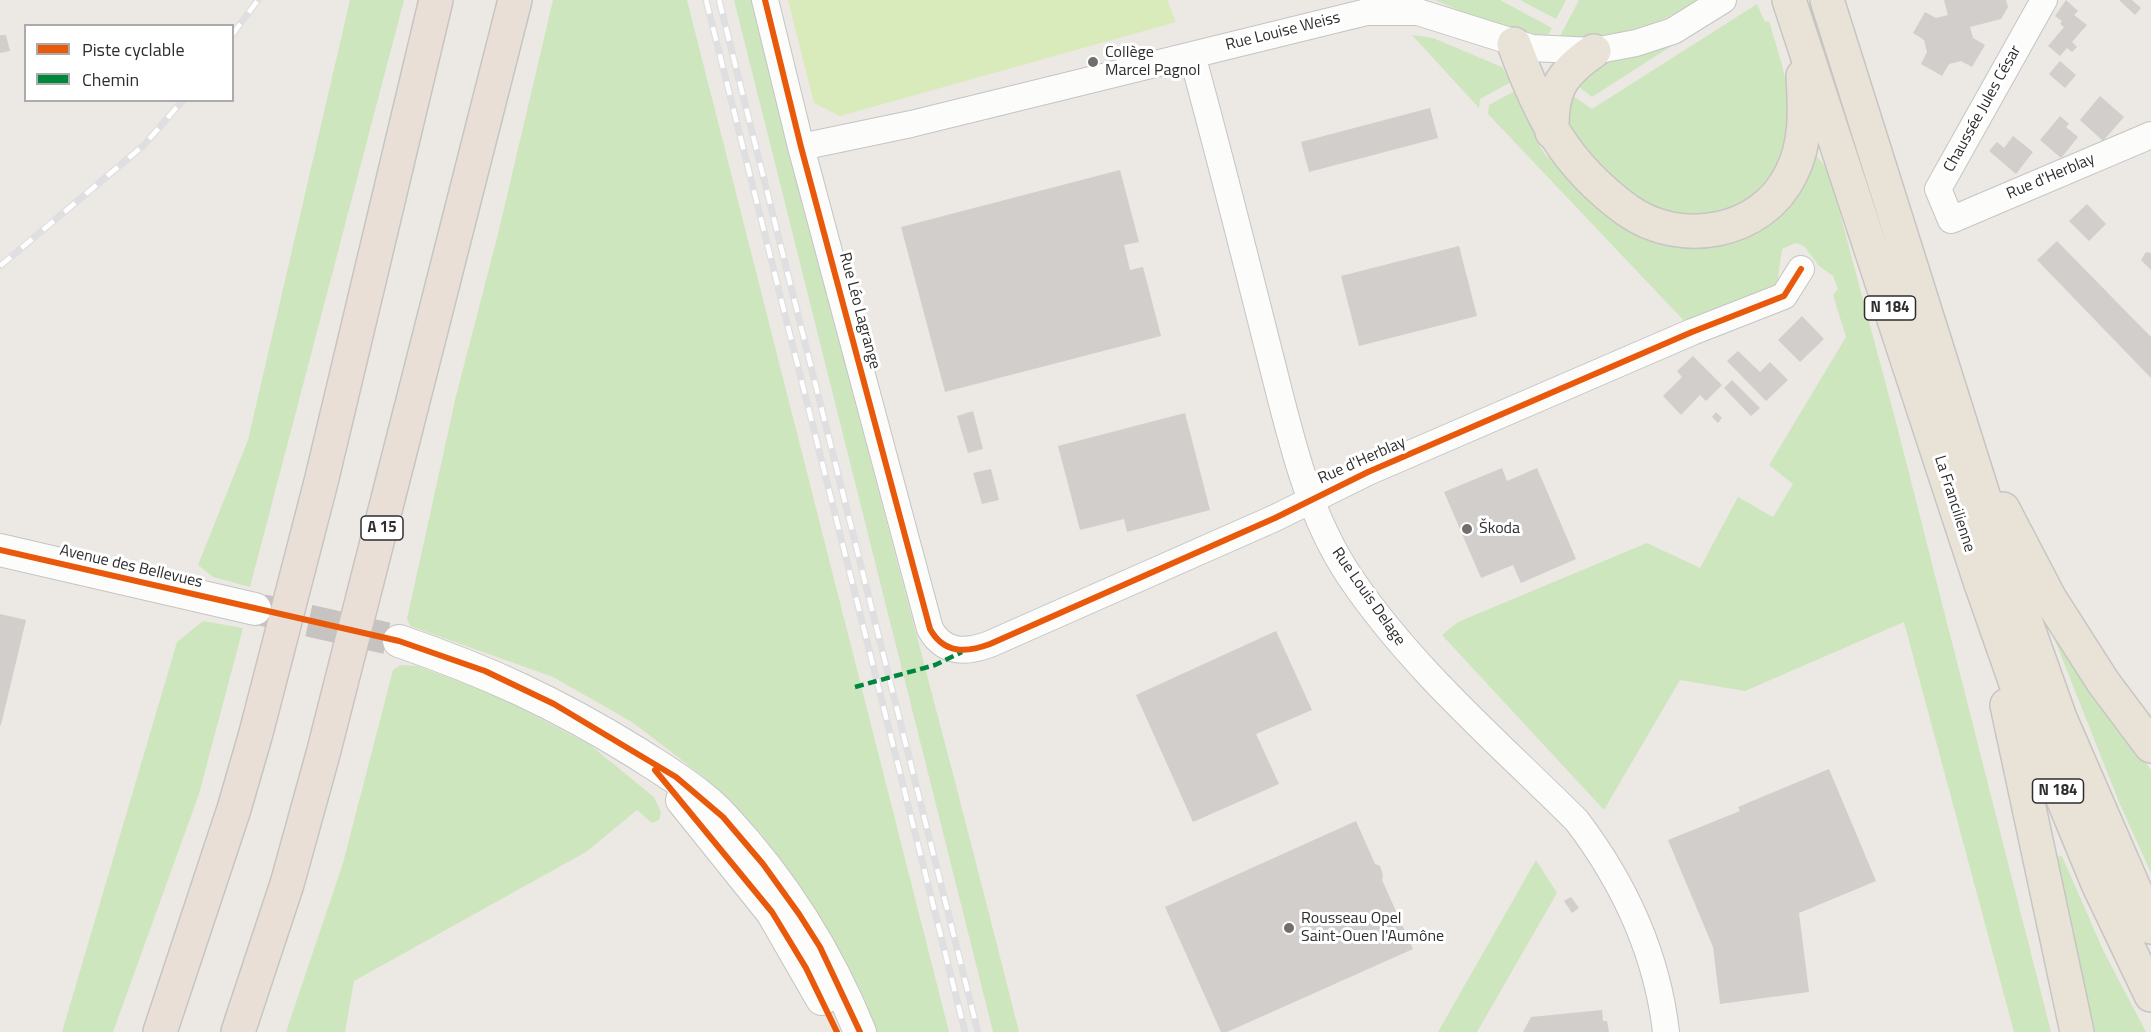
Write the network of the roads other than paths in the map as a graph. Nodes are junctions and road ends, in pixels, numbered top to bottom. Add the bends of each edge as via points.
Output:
1 (436, 0) edge
2 (515, 0) edge
3 (765, 0) edge
4 (1723, 0) edge
5 (1789, 0) edge
6 (1827, 0) edge
7 (2044, 0) edge
8 (1801, 35) junction
9 (1514, 44) junction
10 (1594, 51) junction
11 (1191, 55) junction
12 (1552, 132) junction
13 (2151, 135) edge
14 (801, 147) junction
15 (1951, 220) joint
16 (1800, 269) dead end
17 (1966, 439) junction
18 (1310, 499) junction
19 (0, 550) edge
20 (1980, 581) junction
21 (255, 609) tunnel mouth
22 (930, 629) joint
23 (399, 641) tunnel mouth
24 (2151, 746) edge
25 (638, 754) junction
26 (2151, 927) edge
27 (2151, 995) edge
28 (160, 1032) edge
29 (238, 1032) edge
30 (837, 1032) edge
31 (860, 1032) edge
32 (1666, 1032) edge
33 (2077, 1032) edge

1 - 28 highway via 333,436 256,733
2 - 29 highway, A 15 via 323,754 287,884
3 - 14 street, Rue Léo Lagrange
4 - 10 street, Rue Louise Weiss via 1673,31 1636,44
5 - 8 highway, La Francilienne / N 184
6 - 17 highway, La Francilienne / N 184
7 - 15 street, Chaussée Jules César via 1938,189
8 - 12 highway via 1804,126 1800,150 1784,188 1735,225 1690,232 1640,218 1598,186
8 - 20 highway, La Francilienne / N 184
9 - 10 street, Rue Louise Weiss via 1548,50
9 - 11 street, Rue Louise Weiss via 1433,15 1383,11
9 - 12 highway
10 - 12 highway via 1568,72 1555,93
11 - 14 street, Rue Louise Weiss
11 - 18 street, Rue Louis Delage
13 - 15 street, Rue d'Herblay
14 - 22 street, Rue Léo Lagrange
16 - 18 street, Rue d'Herblay via 1784,296
17 - 24 highway via 2050,598 2103,682
17 - 26 highway, La Francilienne / N 184 via 2060,718
18 - 22 street, Rue d'Herblay via 1275,518 973,650 962,652 947,647
18 - 32 street, Rue Louis Delage via 1350,577 1399,643 1577,821 1600,851 1644,939
19 - 21 street, Avenue des Bellevues
20 - 27 highway, La Francilienne / N 184 via 2066,809
20 - 33 highway
23 - 25 street via 521,687
25 - 30 street via 671,787 772,912 806,968
25 - 31 street via 699,795 764,864 820,947

